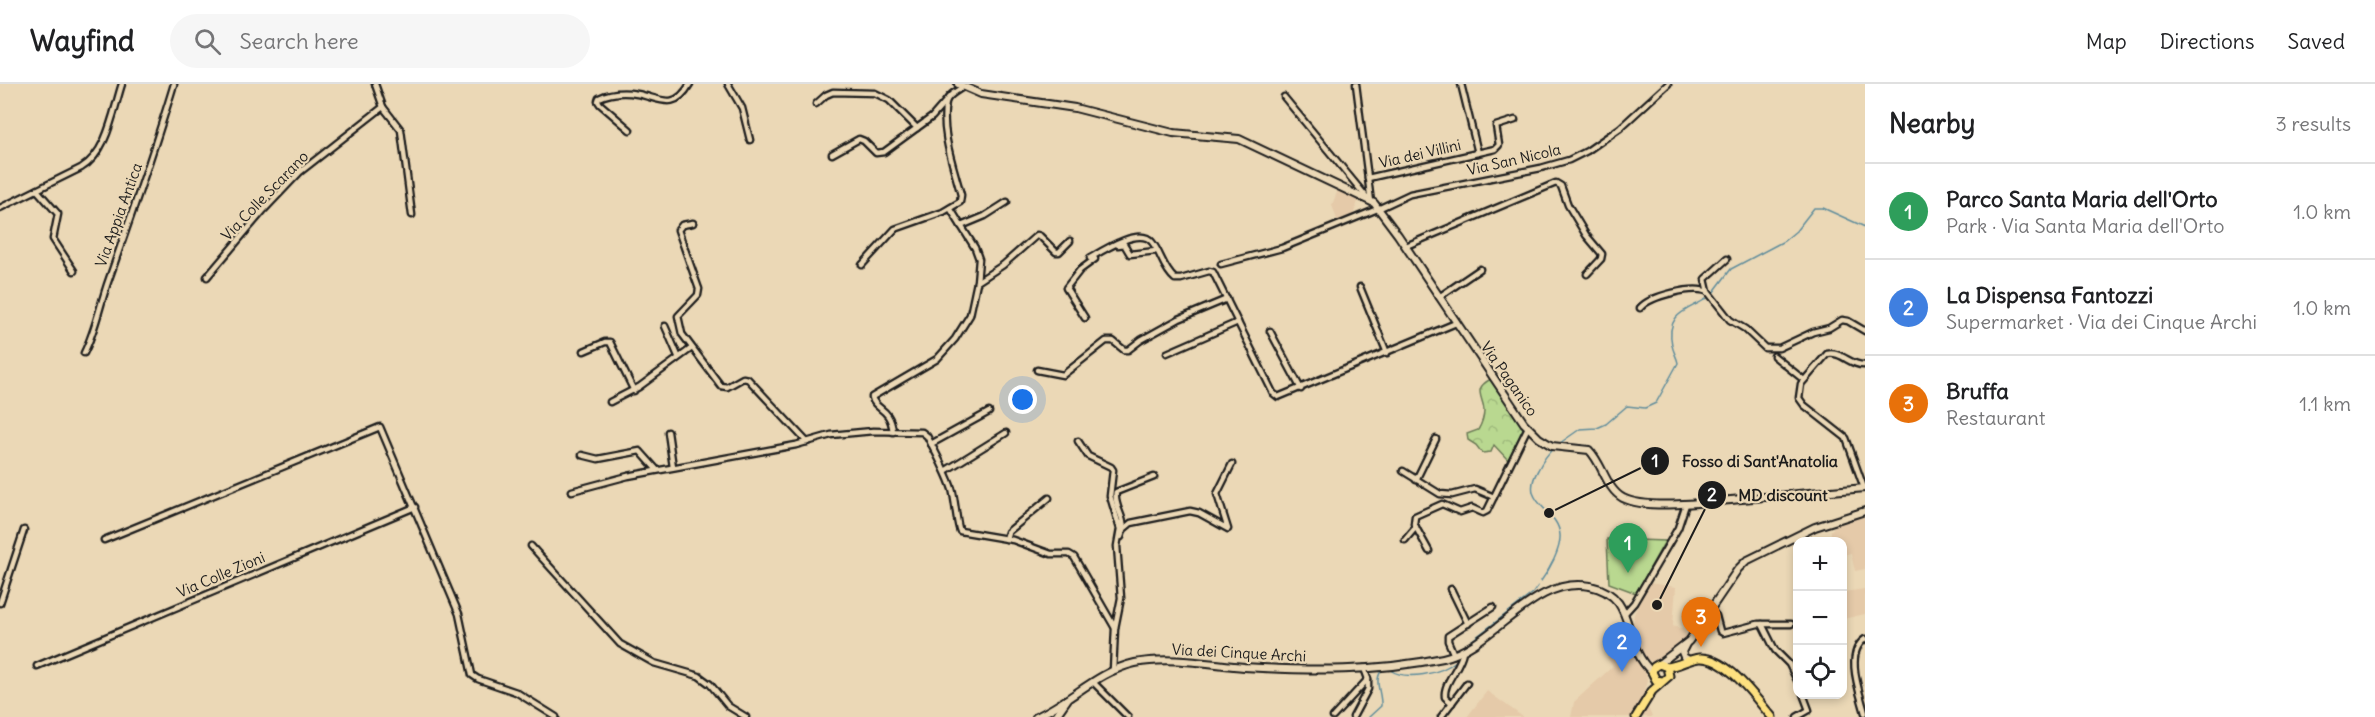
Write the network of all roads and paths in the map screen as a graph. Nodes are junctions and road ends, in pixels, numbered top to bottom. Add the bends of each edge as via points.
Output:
1 (122, 84) edge
2 (174, 84) edge
3 (375, 84) edge
4 (690, 84) edge
5 (728, 84) edge
6 (1356, 84) edge
7 (1461, 84) edge
8 (1668, 84) edge
9 (961, 86) edge
10 (1284, 97) dead end
11 (946, 101) junction
12 (816, 104) dead end
13 (383, 106) junction
14 (1515, 120) dead end
15 (917, 128) junction
16 (630, 130) dead end
17 (750, 140) dead end
18 (1478, 153) junction
19 (832, 154) dead end
20 (1368, 178) junction
21 (37, 190) junction
22 (1007, 202) dead end
23 (1371, 202) junction
24 (0, 208) edge
25 (950, 208) junction
26 (1380, 208) junction
27 (412, 214) dead end
28 (693, 223) dead end
29 (961, 226) junction
30 (1070, 241) dead end
31 (1406, 246) junction
32 (1156, 251) junction
33 (1090, 258) dead end
34 (1726, 259) dead end
35 (862, 264) dead end
36 (1221, 264) dead end
37 (1480, 269) dead end
38 (74, 271) dead end
39 (1587, 274) dead end
40 (207, 277) dead end
41 (977, 282) junction
42 (1360, 287) dead end
43 (1708, 292) junction
44 (1439, 297) junction
45 (1227, 299) junction
46 (1640, 308) dead end
47 (1085, 318) dead end
48 (1238, 322) junction
49 (1456, 323) junction
50 (665, 326) dead end
51 (1270, 331) dead end
52 (1865, 332) edge
53 (692, 348) junction
54 (584, 351) dead end
55 (84, 352) dead end
56 (1387, 352) junction
57 (1167, 353) dead end
58 (678, 356) junction
59 (1774, 356) dead end
60 (1865, 365) edge
61 (1037, 370) dead end
62 (1804, 380) junction
63 (1301, 389) junction
64 (634, 390) junction
65 (610, 402) dead end
66 (989, 412) dead end
67 (1528, 427) junction
68 (668, 432) dead end
69 (893, 432) junction
70 (1006, 433) dead end
71 (1436, 439) dead end
72 (1078, 441) dead end
73 (807, 442) junction
74 (931, 444) junction
75 (582, 455) dead end
76 (1232, 464) dead end
77 (673, 467) junction
78 (657, 470) junction
79 (945, 471) junction
80 (1403, 471) dead end
81 (1154, 477) dead end
82 (1416, 480) junction
83 (1865, 488) edge
84 (572, 491) dead end
85 (1494, 497) junction
86 (1049, 498) dead end
87 (1686, 503) junction
88 (415, 507) junction
89 (1865, 511) edge
90 (1416, 527) junction
91 (1125, 528) junction
92 (24, 530) dead end
93 (1006, 539) junction
94 (104, 540) dead end
95 (1405, 540) dead end
96 (531, 546) dead end
97 (1117, 551) junction
98 (1429, 551) dead end
99 (1451, 589) dead end
100 (0, 603) edge
101 (1493, 607) dead end
102 (1711, 610) junction
103 (1625, 614) junction
104 (1468, 624) junction
105 (1762, 624) junction
106 (1791, 624) dead end
107 (1115, 628) junction
108 (1865, 639) edge
109 (1686, 644) junction
110 (1463, 651) junction
111 (1672, 654) junction
112 (1454, 655) junction
113 (1640, 659) junction
114 (1689, 660) junction
115 (1658, 665) junction
116 (1682, 665) junction
117 (37, 666) dead end
118 (1667, 667) junction
119 (1364, 668) junction
120 (1113, 671) junction
121 (1793, 673) edge
122 (1653, 675) junction
123 (1669, 676) junction
124 (1368, 679) junction
125 (1662, 681) junction
126 (1093, 682) junction
127 (1467, 683) dead end
128 (1448, 684) junction
129 (1652, 691) junction
130 (1459, 693) junction
131 (1070, 697) junction
132 (1805, 699) edge
133 (1452, 703) junction
134 (1865, 713) edge
135 (556, 717) edge
136 (746, 717) edge
137 (1036, 717) edge
138 (1055, 717) edge
139 (1128, 717) edge
140 (1334, 717) edge
141 (1353, 717) edge
142 (1441, 717) edge
143 (1636, 717) edge
144 (1772, 717) edge
145 (1797, 717) edge

1 - 21 street via 94,158
2 - 55 street, Via Appia Antica via 152,160
3 - 13 street
4 - 16 street via 682,96 672,101 632,93 599,98 600,104
5 - 17 street via 742,108
6 - 20 street
7 - 18 street, Via dei Villini
8 - 26 street, Via San Nicola via 1620,128 1572,159 1545,168 1413,193
9 - 11 street
9 - 23 street, Via Paganico via 981,94 1080,109 1173,133 1242,140
10 - 23 street, Via Paganico
11 - 15 street
11 - 25 street via 947,140 961,196 960,202
12 - 15 street via 833,92 875,93 894,104
13 - 27 street via 400,130
13 - 40 street, Via Colle Scarano via 297,175
14 - 18 street, Via dei Villini via 1496,126 1497,148
15 - 19 street via 882,153 876,153 859,139
18 - 20 street, Via dei Villini
20 - 23 street
21 - 24 street
21 - 38 street via 57,211 53,239
22 - 29 street
23 - 26 street, Via Paganico
25 - 29 street
25 - 35 street via 895,229
26 - 31 street, Via Paganico
26 - 36 street via 1275,250
28 - 53 street via 678,230 699,289 678,316 680,329
29 - 41 street via 978,255
30 - 41 street via 1056,252 1037,235
31 - 39 street via 1556,183 1586,235 1602,254
31 - 44 street, Via Paganico
32 - 33 street via 1148,238 1126,238
32 - 45 street via 1176,279 1212,271
32 - 47 street via 1130,254 1121,243 1080,270 1066,290
34 - 43 street via 1705,279
37 - 44 street
41 - 69 street via 969,317 949,347 928,365 872,397 873,403 890,416
42 - 56 street
43 - 46 street via 1683,290
43 - 52 street via 1731,321 1769,349 1842,320
44 - 49 street, Via Paganico
45 - 48 street
45 - 61 street via 1185,316 1128,350 1106,341 1064,375
48 - 57 street
48 - 63 street via 1275,395 1281,397
49 - 56 street
49 - 67 street, Via Paganico
50 - 58 street
51 - 63 street
53 - 58 street
53 - 73 street via 723,387 743,378 750,381
54 - 64 street via 610,342
56 - 63 street
58 - 64 street
59 - 62 street
60 - 62 street via 1830,353
62 - 83 street, Via Paganico via 1799,389 1800,399 1845,437
64 - 65 street
66 - 74 street
67 - 85 street
67 - 87 street, Via Paganico via 1548,444 1590,451 1614,490 1624,498 1653,504
68 - 77 street
69 - 73 street via 836,434
69 - 74 street via 923,432
70 - 79 street
71 - 82 street
72 - 97 street via 1088,456 1113,469 1110,494 1120,527
73 - 77 street
74 - 79 street
75 - 78 street via 596,459 639,451
76 - 91 street via 1217,494 1228,529 1190,511 1131,523
77 - 78 street
78 - 84 street
79 - 93 street via 957,508 959,530
80 - 82 street
81 - 91 street via 1116,492
82 - 85 street via 1442,495 1473,489
83 - 87 street, Via Paganico
85 - 90 street via 1485,512 1435,506 1415,516
86 - 93 street via 1010,530
87 - 103 street via 1676,532
88 - 94 street via 378,426
88 - 117 street, Via Colle Zioni
88 - 135 street via 461,620 472,675 514,691
89 - 102 street via 1815,527 1748,560
90 - 95 street
90 - 98 street
91 - 97 street
92 - 100 street
93 - 107 street via 1051,554 1072,555
96 - 136 street via 618,643 654,663 699,676 728,706
97 - 107 street via 1121,595
99 - 104 street
101 - 104 street
102 - 105 street via 1721,634
102 - 109 street
103 - 110 street, Via dei Cinque Archi via 1616,598 1604,590 1581,585 1562,587 1536,599
103 - 113 street, Via dei Cinque Archi
104 - 112 street via 1448,637
105 - 106 street
105 - 121 street
107 - 120 street
108 - 134 street via 1857,648 1855,662
109 - 111 street
109 - 114 street via 1683,652
110 - 112 street, Via dei Cinque Archi
110 - 128 street
111 - 115 street
111 - 118 street
112 - 119 street, Via dei Cinque Archi
113 - 115 street
113 - 122 street
114 - 116 main road
114 - 144 main road via 1710,659 1723,665
115 - 118 main road
115 - 122 main road
116 - 118 main road
116 - 123 main road
118 - 123 main road
119 - 120 street, Via dei Cinque Archi via 1323,670 1156,661
119 - 124 street
120 - 126 street, Via dei Cinque Archi
122 - 125 main road
122 - 129 main road
123 - 125 main road
124 - 140 street
124 - 141 street via 1368,689
125 - 129 main road
126 - 131 street, Via dei Cinque Archi
126 - 139 street
127 - 130 street
128 - 130 street
128 - 133 street via 1444,695
129 - 143 main road
130 - 133 street
131 - 137 street, Via dei Cinque Archi
131 - 138 street
132 - 145 street via 1809,710
133 - 142 street

